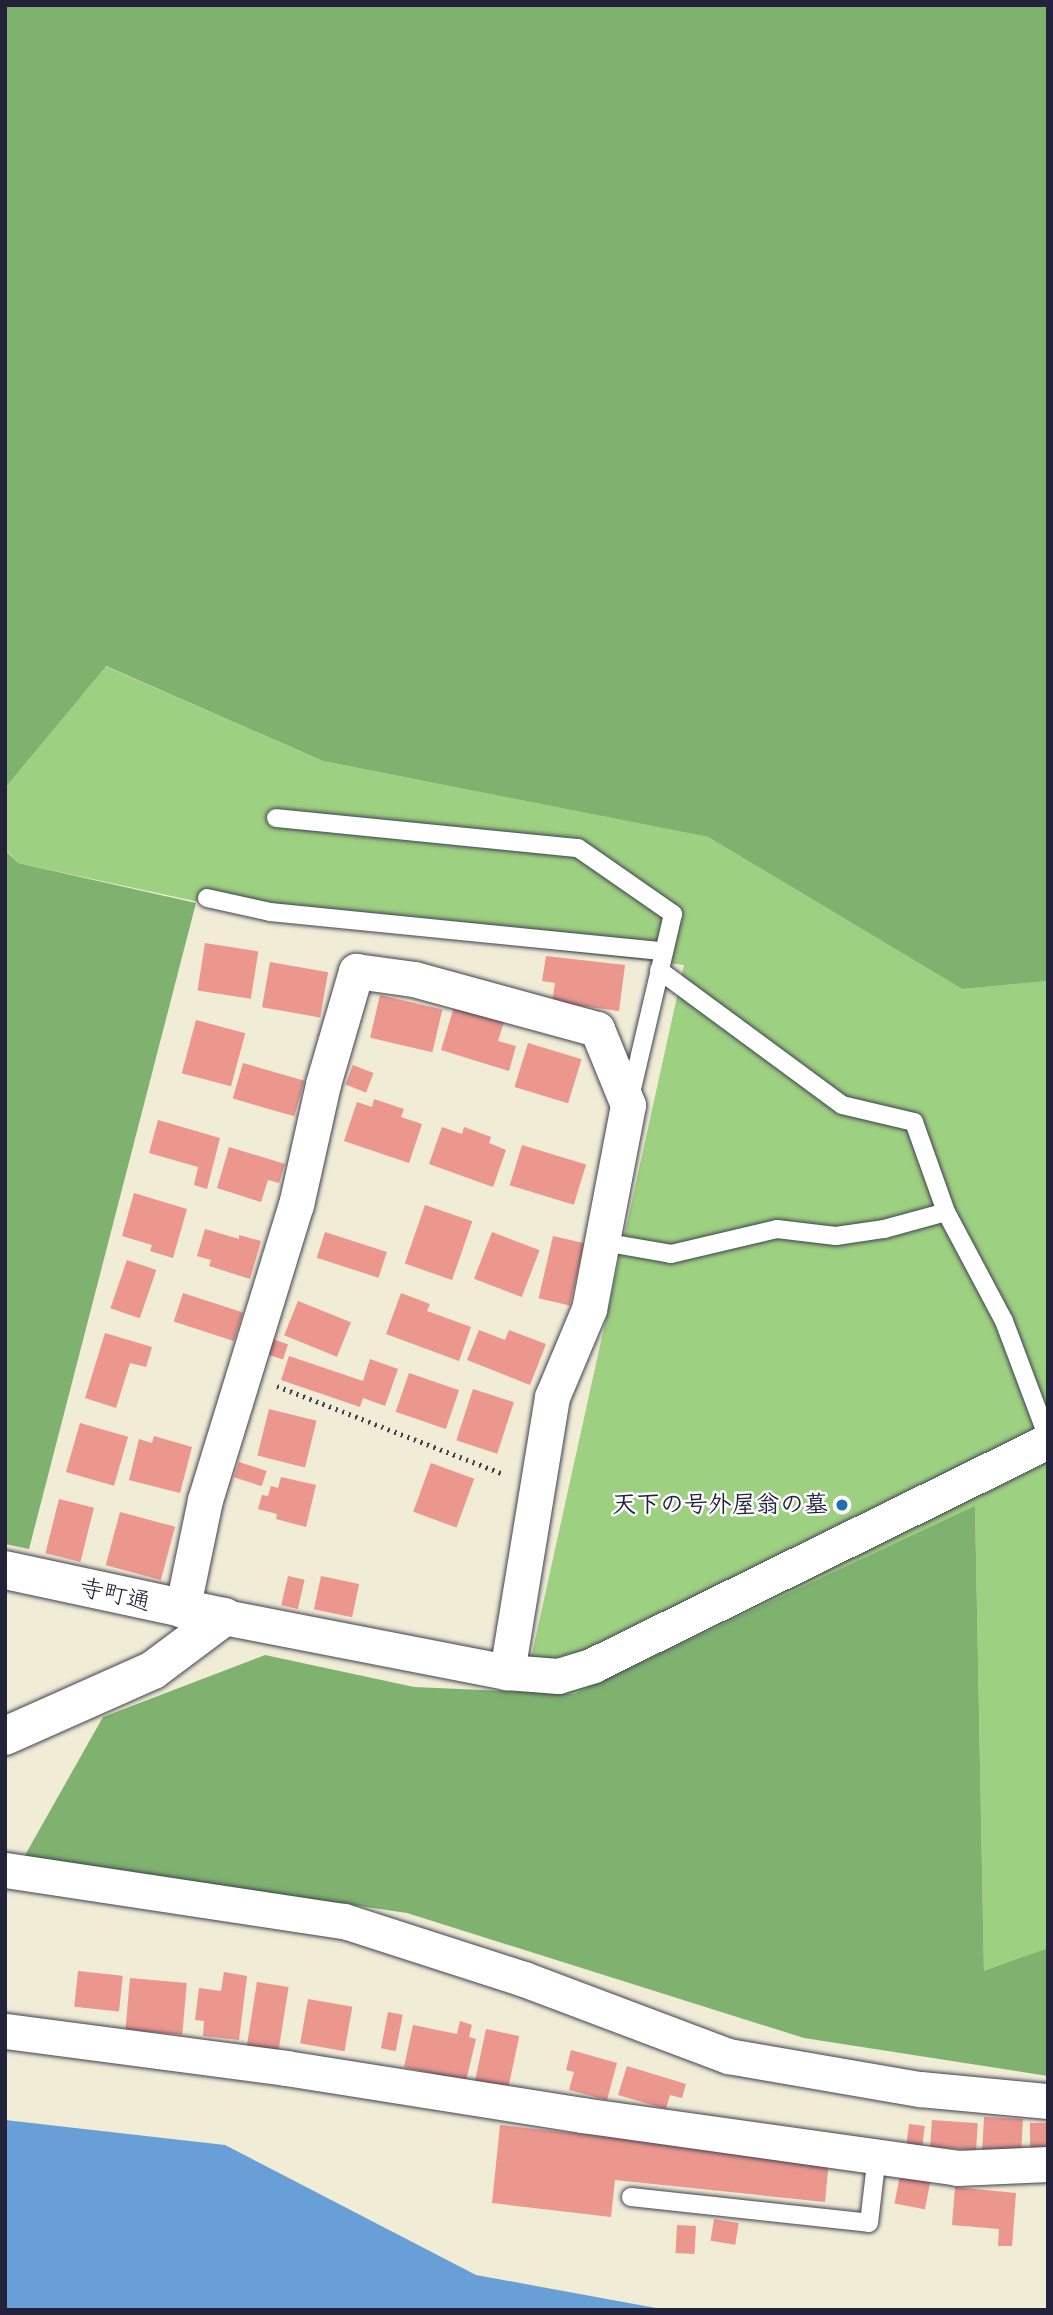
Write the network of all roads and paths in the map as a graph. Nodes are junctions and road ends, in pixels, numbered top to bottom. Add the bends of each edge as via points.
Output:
1 (276, 818) dead end
2 (206, 898) dead end
3 (664, 951) junction
4 (659, 970) junction
5 (628, 1105) junction
6 (946, 1212) junction
7 (603, 1242) junction
8 (244, 1372) junction
9 (1048, 1440) edge
10 (537, 1487) junction
11 (5, 1570) edge
12 (182, 1610) junction
13 (224, 1617) junction
14 (507, 1672) junction
15 (5, 1736) edge
16 (5, 1870) edge
17 (5, 2031) edge
18 (1048, 2101) edge
19 (877, 2155) junction
20 (1048, 2164) edge
21 (631, 2197) dead end

1 - 3 lane via 578,848 673,914
2 - 3 lane via 270,912
3 - 4 lane
4 - 5 lane
4 - 6 lane via 842,1105 914,1122
5 - 7 street
5 - 8 street via 597,1029 414,979 356,971 323,1084 296,1205
6 - 7 lane via 836,1236 777,1229 671,1254
6 - 9 lane via 1004,1321
7 - 10 street via 589,1309 552,1397
8 - 10 path
8 - 12 street via 205,1500
9 - 14 street via 593,1665 558,1676
10 - 14 street
11 - 12 street, 寺町通
12 - 13 street, 寺町通
13 - 14 street
13 - 15 street via 153,1670
16 - 18 street via 344,1922 524,1979 728,2056 920,2089
17 - 19 street
19 - 20 street via 957,2168
19 - 21 lane via 869,2223

